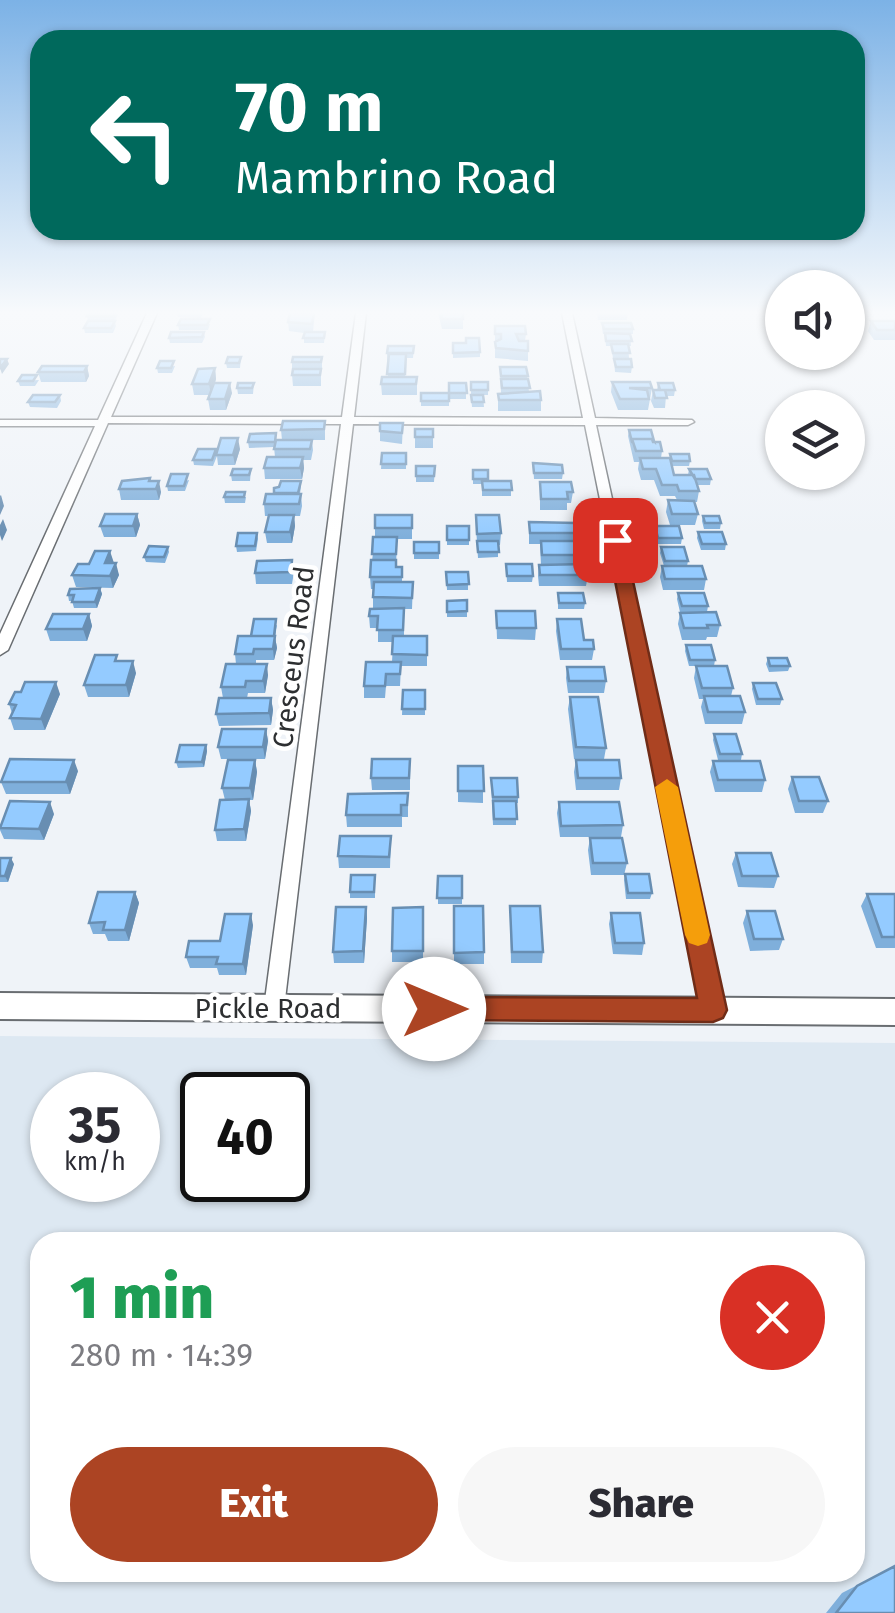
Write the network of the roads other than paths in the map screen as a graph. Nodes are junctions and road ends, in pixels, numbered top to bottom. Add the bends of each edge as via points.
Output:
1 (119, 388) edge
2 (352, 388) edge
3 (583, 388) edge
4 (104, 421) junction
5 (348, 422) junction
6 (688, 422) dead end
7 (0, 423) edge
8 (591, 423) junction
9 (0, 650) edge
10 (0, 1006) edge
11 (274, 1008) junction
12 (713, 1010) junction
13 (895, 1012) edge

1 - 4 street
2 - 5 street, Cresceus Road
3 - 8 street
4 - 5 street
4 - 7 street
4 - 9 street
5 - 8 street
5 - 11 street, Cresceus Road
6 - 8 street
8 - 12 street
10 - 11 street, Pickle Road
11 - 12 street, Pickle Road
12 - 13 street, Pickle Road

